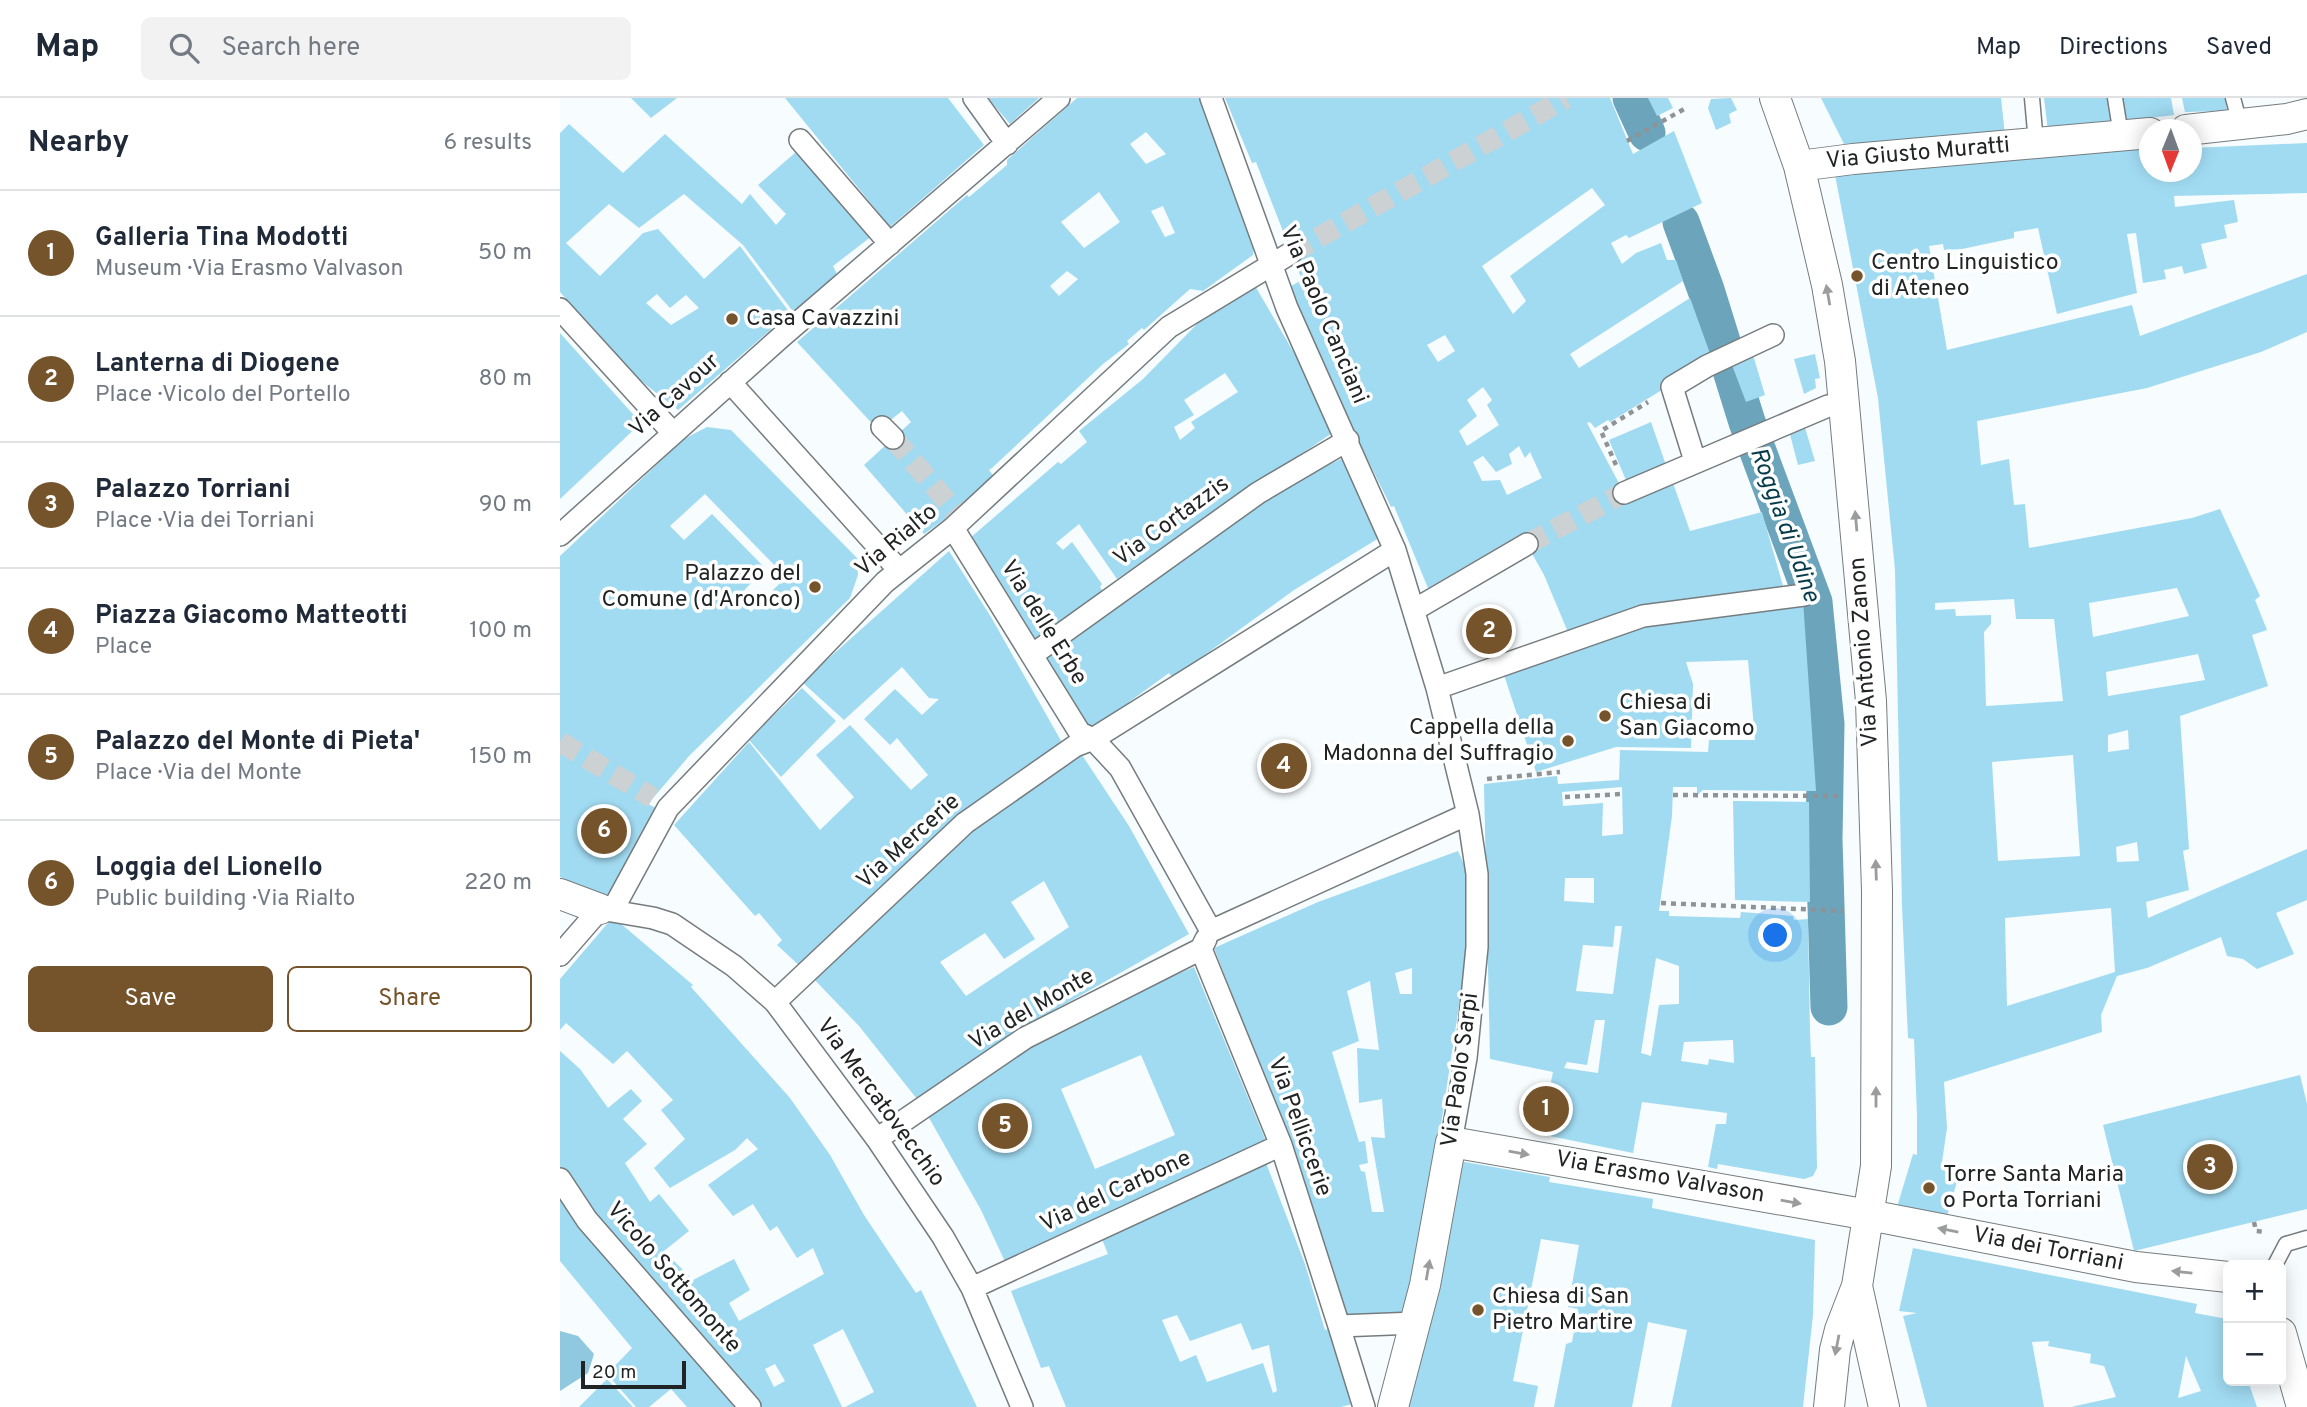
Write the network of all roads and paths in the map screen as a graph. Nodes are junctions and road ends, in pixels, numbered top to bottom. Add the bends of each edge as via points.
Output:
1 (974, 98) edge
2 (1059, 98) edge
3 (1211, 98) edge
4 (1774, 98) edge
5 (2032, 98) edge
6 (2115, 98) edge
7 (1686, 108) dead end
8 (2237, 111) edge
9 (2307, 114) edge
10 (2202, 124) edge
11 (2135, 134) edge
12 (1630, 139) dead end
13 (800, 140) dead end
14 (2036, 143) junction
15 (1007, 144) junction
16 (1799, 166) junction
17 (890, 244) junction
18 (1291, 253) tunnel mouth
19 (1271, 265) junction
20 (560, 309) edge
21 (1773, 335) dead end
22 (730, 382) junction
23 (1672, 387) junction
24 (1828, 406) dead end
25 (673, 433) junction
26 (1349, 440) junction
27 (1695, 461) junction
28 (1626, 492) joint
29 (957, 520) junction
30 (560, 535) edge
31 (1527, 544) tunnel mouth
32 (1395, 550) junction
33 (899, 570) junction
34 (1804, 595) dead end
35 (1414, 610) junction
36 (1032, 655) junction
37 (1437, 688) junction
38 (1093, 739) junction
39 (1560, 772) dead end
40 (1486, 779) dead end
41 (1622, 794) dead end
42 (1673, 795) dead end
43 (1837, 796) dead end
44 (1564, 797) dead end
45 (1468, 814) junction
46 (560, 894) edge
47 (1661, 903) dead end
48 (606, 910) junction
49 (1837, 911) dead end
50 (1206, 940) junction
51 (560, 955) edge
52 (775, 1002) junction
53 (877, 1139) junction
54 (1451, 1142) junction
55 (1281, 1145) junction
56 (560, 1179) edge
57 (1869, 1215) junction
58 (2307, 1238) edge
59 (2278, 1260) edge
60 (2223, 1276) edge
61 (1857, 1286) junction
62 (972, 1287) junction
63 (1416, 1323) junction
64 (1339, 1326) junction
65 (2286, 1351) edge
66 (1359, 1406) edge
67 (750, 1407) edge
68 (1022, 1407) edge
69 (1393, 1407) edge
70 (1829, 1407) edge
71 (1884, 1407) edge
72 (2302, 1407) edge

1 - 15 street
2 - 15 street, Via Cavour
3 - 19 street, Via Paolo Canciani
4 - 16 street, Via Antonio Zanon
5 - 14 lane, Via Giusto Muratti
6 - 11 lane, Via Giusto Muratti
7 - 12 path
8 - 9 street
8 - 10 street
11 - 14 street, Via Giusto Muratti
13 - 17 street
14 - 16 street, Via Giusto Muratti
15 - 17 street, Via Cavour
57 -> 16 street, Via Antonio Zanon via 1876,1152 1877,891 1871,701 1840,361
17 - 22 street, Via Cavour
18 - 19 street, Via Rialto
19 - 26 street, Via Paolo Canciani
19 - 29 street, Via Rialto via 1169,327
20 - 25 street
21 - 23 street
22 - 25 street, Via Cavour
22 - 33 street
23 - 27 street
23 - 28 path via 1601,431
24 - 27 street
25 - 30 street, Via Cavour
26 - 32 street, Via Paolo Canciani
26 - 36 street, Via Cortazzis via 1258,493
27 - 28 street
29 - 33 street, Via Rialto
29 - 36 street, Via delle Erbe
31 - 35 street
32 - 35 street, Via Paolo Canciani
32 - 38 street, Via Mercerie
33 - 48 street, Via Rialto via 660,803
34 - 37 street via 1643,616
35 - 37 street, Via Paolo Canciani
36 - 38 street, Via delle Erbe via 1080,733
37 - 45 street, Via Paolo Sarpi
38 - 50 street, Via delle Erbe via 1120,768
38 - 52 street, Via Mercerie via 1075,746 965,823
39 - 40 path
41 - 44 path
42 - 43 path
45 - 50 street, Via del Monte
45 - 54 street, Via Paolo Sarpi via 1477,874 1477,947 1466,1058
46 - 48 street
47 - 49 path
48 - 51 street, Via Rialto
48 - 52 street, Via Mercatovecchio via 672,924 715,951
50 - 53 street, Via del Monte via 1025,1038
50 - 55 street, Via Pelliccerie
52 - 53 street, Via Mercatovecchio
53 - 62 street, Via Mercatovecchio
54 -> 57 street, Via Erasmo Valvason
63 -> 54 street, Via Paolo Sarpi
55 - 62 street, Via del Carbone
55 - 64 street, Via Pelliccerie
56 - 67 street, Vicolo Sottomonte via 587,1220
60 -> 57 street, Via dei Torriani via 2136,1267
57 - 61 street, Via Antonio Zanon
58 - 59 lane via 2286,1244
61 -> 70 street via 1840,1330
61 - 71 street
62 - 68 street, Via Mercatovecchio
63 - 64 street
63 - 69 street, Via Paolo Sarpi
64 - 66 street
65 - 72 street

